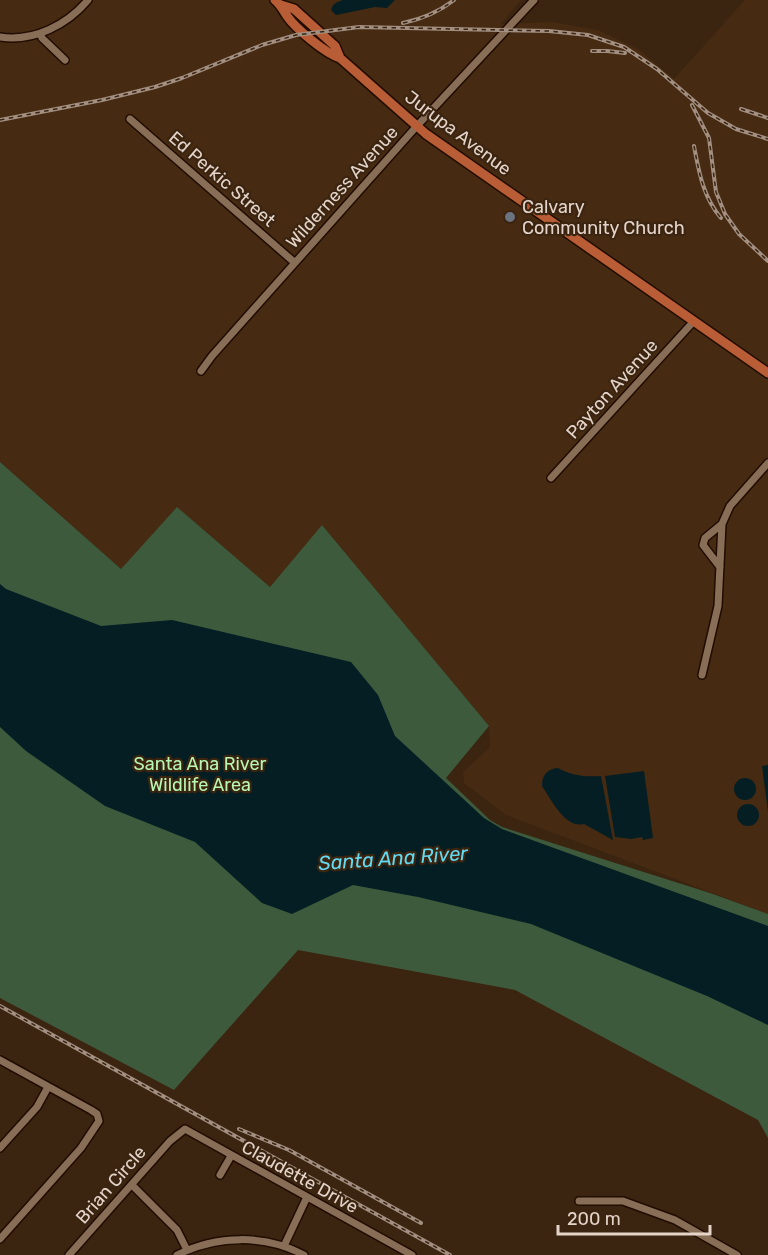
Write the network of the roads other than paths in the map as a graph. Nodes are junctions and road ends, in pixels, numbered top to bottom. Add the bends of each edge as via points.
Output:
1 (88, 0) edge
2 (534, 0) edge
3 (278, 2) edge
4 (40, 33) junction
5 (0, 37) edge
6 (65, 60) dead end
7 (130, 119) dead end
8 (416, 127) junction
9 (294, 262) junction
10 (694, 321) junction
11 (201, 371) dead end
12 (768, 373) edge
13 (768, 462) edge
14 (551, 477) dead end
15 (722, 524) junction
16 (720, 567) junction
17 (702, 675) dead end
18 (0, 1060) edge
19 (48, 1087) junction
20 (175, 1135) joint
21 (0, 1148) edge
22 (231, 1156) junction
23 (220, 1175) dead end
24 (132, 1185) junction
25 (307, 1197) junction
26 (579, 1201) dead end
27 (0, 1239) edge
28 (284, 1246) junction
29 (187, 1250) junction
30 (69, 1255) edge
31 (177, 1255) edge
32 (304, 1255) edge
33 (412, 1255) edge
34 (737, 1255) edge

1 - 4 street via 63,22
2 - 8 street, Wilderness Avenue
3 - 8 main road, Jurupa Avenue via 294,9 335,46 340,58
4 - 5 street
4 - 6 street
7 - 9 street, Ed Perkic Street
8 - 9 street, Wilderness Avenue
8 - 10 main road, Jurupa Avenue
9 - 11 street, Wilderness Avenue
10 - 12 main road, Jurupa Avenue
10 - 14 street, Payton Avenue
13 - 15 street via 735,498
15 - 16 street
15 - 16 street via 705,538 703,545
16 - 17 street via 718,606
18 - 19 street
19 - 21 street via 37,1107
19 - 27 street via 97,1114 99,1121 81,1148
20 - 22 street, Claudette Drive via 185,1129
20 - 24 street, Brian Circle
22 - 23 street
22 - 25 street, Claudette Drive
24 - 29 street via 177,1230
24 - 30 street, Brian Circle
25 - 28 street
25 - 33 street, Claudette Drive
26 - 34 street via 623,1201 675,1220
28 - 29 street via 229,1240
28 - 32 street
29 - 31 street

